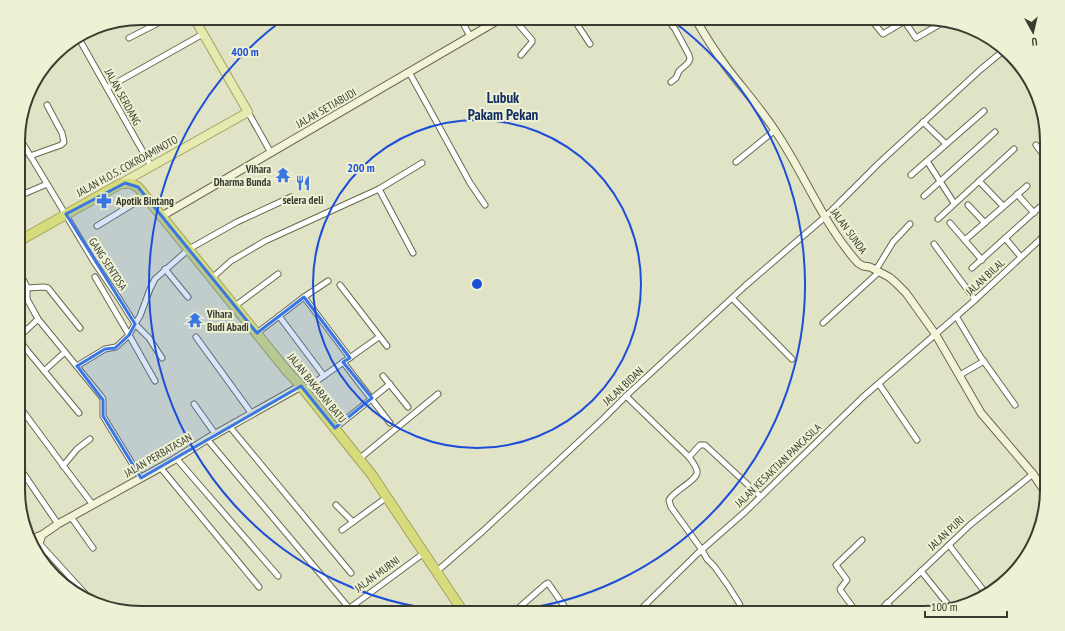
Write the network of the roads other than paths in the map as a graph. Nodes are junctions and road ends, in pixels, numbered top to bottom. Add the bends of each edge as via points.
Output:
1 (154, 25) edge
2 (198, 25) edge
3 (464, 25) edge
4 (490, 25) edge
5 (519, 25) edge
6 (577, 25) edge
7 (672, 25) edge
8 (700, 25) edge
9 (876, 25) edge
10 (900, 25) edge
11 (907, 25) edge
12 (937, 26) edge
13 (203, 34) junction
14 (470, 36) junction
15 (129, 38) dead end
16 (81, 42) edge
17 (590, 44) dead end
18 (1000, 54) edge
19 (520, 55) dead end
20 (409, 72) junction
21 (670, 82) dead end
22 (107, 88) junction
23 (48, 105) dead end
24 (984, 111) dead end
25 (248, 112) junction
26 (923, 122) junction
27 (775, 130) junction
28 (995, 132) dead end
29 (946, 144) junction
30 (1036, 145) dead end
31 (25, 148) edge
32 (1014, 149) dead end
33 (1040, 150) edge
34 (271, 153) junction
35 (30, 156) junction
36 (927, 161) junction
37 (736, 162) dead end
38 (422, 164) dead end
39 (147, 168) junction
40 (912, 175) dead end
41 (979, 181) junction
42 (940, 182) junction
43 (47, 184) junction
44 (120, 184) junction
45 (1027, 186) dead end
46 (138, 187) junction
47 (378, 189) junction
48 (25, 193) edge
49 (1017, 194) junction
50 (146, 196) junction
51 (924, 196) dead end
52 (291, 197) dead end
53 (954, 203) junction
54 (484, 205) dead end
55 (968, 205) dead end
56 (1003, 206) junction
57 (1040, 208) edge
58 (1034, 213) junction
59 (66, 214) junction
60 (162, 216) junction
61 (825, 217) junction
62 (938, 219) dead end
63 (950, 223) dead end
64 (985, 223) junction
65 (910, 224) dead end
66 (97, 226) dead end
67 (25, 238) edge
68 (1005, 238) junction
69 (1040, 239) edge
70 (965, 240) junction
71 (934, 244) dead end
72 (189, 249) junction
73 (413, 253) dead end
74 (1021, 256) junction
75 (982, 260) junction
76 (972, 268) dead end
77 (165, 270) junction
78 (877, 271) junction
79 (278, 274) dead end
80 (95, 277) dead end
81 (212, 278) junction
82 (328, 281) dead end
83 (25, 284) edge
84 (340, 285) dead end
85 (27, 288) junction
86 (188, 297) dead end
87 (304, 297) junction
88 (733, 299) junction
89 (975, 300) junction
90 (235, 306) junction
91 (279, 316) junction
92 (956, 316) junction
93 (38, 319) junction
94 (823, 323) dead end
95 (135, 324) junction
96 (80, 328) dead end
97 (25, 332) edge
98 (257, 333) junction
99 (129, 335) junction
100 (936, 335) junction
101 (196, 337) dead end
102 (379, 337) junction
103 (387, 346) dead end
104 (25, 347) edge
105 (65, 352) junction
106 (162, 358) dead end
107 (350, 358) junction
108 (792, 359) dead end
109 (984, 361) junction
110 (343, 362) junction
111 (77, 366) junction
112 (44, 371) junction
113 (960, 375) junction
114 (324, 376) junction
115 (383, 376) dead end
116 (155, 380) dead end
117 (390, 384) junction
118 (879, 384) junction
119 (302, 388) junction
120 (438, 394) dead end
121 (626, 396) junction
122 (372, 398) junction
123 (194, 404) dead end
124 (1015, 405) dead end
125 (408, 407) dead end
126 (79, 413) dead end
127 (25, 414) edge
128 (252, 414) junction
129 (390, 423) dead end
130 (230, 427) junction
131 (335, 428) junction
132 (216, 435) junction
133 (90, 439) dead end
134 (208, 439) junction
135 (917, 440) dead end
136 (689, 457) junction
137 (176, 458) junction
138 (359, 458) junction
139 (63, 466) junction
140 (160, 467) junction
141 (1033, 474) junction
142 (25, 476) edge
143 (141, 478) junction
144 (1040, 484) edge
145 (760, 496) junction
146 (387, 497) junction
147 (93, 504) junction
148 (336, 505) dead end
149 (71, 517) junction
150 (353, 522) junction
151 (58, 524) junction
152 (342, 530) dead end
153 (42, 535) junction
154 (36, 537) edge
155 (862, 540) dead end
156 (39, 543) joint
157 (948, 545) junction
158 (93, 548) dead end
159 (702, 550) junction
160 (424, 553) junction
161 (921, 571) junction
162 (436, 572) junction
163 (351, 574) dead end
164 (278, 576) dead end
165 (260, 587) dead end
166 (80, 588) edge
167 (982, 590) edge
168 (888, 603) junction
169 (947, 604) edge
170 (347, 606) edge
171 (352, 606) edge
172 (459, 606) edge
173 (521, 606) edge
174 (564, 606) edge
175 (644, 606) edge
176 (740, 606) edge
177 (852, 606) edge
178 (885, 606) edge
179 (890, 606) edge

1 - 15 street
2 - 13 main road
3 - 14 street
4 - 14 street, JALAN SETIABUDI
5 - 19 street via 532,40
6 - 17 street
7 - 21 street via 690,59
8 - 27 street, JALAN SUNDA via 715,52
9 - 10 street via 883,34
11 - 12 street via 916,38
13 - 22 street
13 - 25 main road
14 - 20 street, JALAN SETIABUDI
16 - 22 street, JALAN SERDANG
18 - 26 street, JALAN BIDAN
20 - 34 street, JALAN SETIABUDI
20 - 54 street
22 - 39 street, JALAN SERDANG
23 - 35 street via 64,142
24 - 29 street
25 - 34 street
25 - 39 main road, JALAN H.O.S. COKROAMINOTO
26 - 29 street
26 - 61 street, JALAN BIDAN
27 - 37 street
27 - 61 street, JALAN SUNDA
28 - 42 street
29 - 36 street
30 - 33 street
31 - 35 street, GANG SENTOSA
32 - 41 street
34 - 60 street, JALAN SETIABUDI
35 - 43 street, GANG SENTOSA
36 - 40 street
36 - 42 street
38 - 47 street
39 - 44 main road, JALAN H.O.S. COKROAMINOTO
39 - 46 main road via 138,178
41 - 53 street
41 - 56 street
42 - 51 street
42 - 53 street
43 - 48 street
43 - 59 street, GANG SENTOSA
44 - 46 highway
44 - 59 highway, JALAN H.O.S. COKROAMINOTO
45 - 49 street
46 - 50 highway, JALAN BAKARAN BATU
47 - 73 street
47 - 81 street via 265,241 231,261
49 - 56 street
49 - 58 street
50 - 60 highway, JALAN BAKARAN BATU
50 - 66 street
52 - 72 street via 237,222
53 - 62 street
55 - 64 street
56 - 64 street
57 - 58 street
58 - 68 street
59 - 67 highway, JALAN H.O.S. COKROAMINOTO
59 - 95 street, GANG SENTOSA
60 - 72 highway, JALAN BAKARAN BATU
61 - 78 street, JALAN SUNDA via 858,263
61 - 88 street, JALAN BIDAN
63 - 70 street
64 - 70 street
65 - 78 street via 893,242
68 - 74 street
68 - 75 street
69 - 74 street, JALAN BILAL
70 - 75 street
71 - 89 street
72 - 77 street
72 - 81 highway, JALAN BAKARAN BATU
74 - 89 street, JALAN BILAL
75 - 76 street
77 - 86 street
77 - 95 street via 150,289
78 - 94 street
78 - 100 street, JALAN SUNDA via 900,287
79 - 90 street
80 - 99 street
81 - 90 highway, JALAN BAKARAN BATU
82 - 87 street
83 - 85 street
84 - 102 street
85 - 93 street via 27,300
85 - 96 street via 48,288
87 - 91 street
87 - 107 street
88 - 108 street
88 - 121 street, JALAN BIDAN
89 - 92 street, JALAN BILAL
90 - 98 highway, JALAN BAKARAN BATU
91 - 98 street
91 - 114 street
92 - 100 street, JALAN BILAL
92 - 109 street
93 - 97 street
93 - 105 street
95 - 99 street
95 - 106 street, GANG SENTOSA via 150,338
98 - 119 highway, JALAN BAKARAN BATU
99 - 111 street via 116,347 105,349
99 - 116 street
100 - 113 street, JALAN SUNDA
100 - 118 street, JALAN KESAKTIAN PANCASILA
101 - 128 street
102 - 103 street
102 - 107 street
104 - 112 street
105 - 111 street
105 - 112 street
107 - 110 street
109 - 113 street
109 - 124 street
110 - 114 street
110 - 122 street
111 - 143 street via 103,400 103,414
112 - 126 street
113 - 141 street, JALAN SUNDA via 981,413
114 - 119 street
115 - 117 street
117 - 122 street
117 - 125 street
118 - 135 street
118 - 145 street, JALAN KESAKTIAN PANCASILA
119 - 128 street, JALAN PERBATASAN
119 - 131 highway, JALAN BAKARAN BATU
120 - 138 street
121 - 136 street
121 - 162 street, JALAN BIDAN
122 - 129 street
122 - 131 street
123 - 132 street
127 - 139 street
128 - 130 street, JALAN PERBATASAN
130 - 132 street, JALAN PERBATASAN
130 - 163 street
131 - 138 highway, JALAN BAKARAN BATU
132 - 134 street, JALAN PERBATASAN
133 - 139 street via 77,449
134 - 137 street, JALAN PERBATASAN
134 - 170 street
136 - 145 street via 699,446 705,445
136 - 159 street via 697,475 674,493 669,504
137 - 140 street, JALAN PERBATASAN
137 - 164 street
138 - 146 highway, JALAN BAKARAN BATU
139 - 147 street
140 - 143 street, JALAN PERBATASAN
140 - 165 street
141 - 144 street, JALAN SUNDA
141 - 157 street, JALAN PURI
142 - 151 street
143 - 147 street, JALAN PERBATASAN
145 - 159 street, JALAN KESAKTIAN PANCASILA
146 - 150 street
146 - 160 highway, JALAN BAKARAN BATU
147 - 149 street, JALAN PERBATASAN
148 - 150 street
149 - 151 street, JALAN PERBATASAN
149 - 158 street
150 - 152 street
151 - 153 street, JALAN PERBATASAN
153 - 154 street, JALAN PERBATASAN
153 - 156 street
155 - 177 street via 836,565 847,580 840,591
156 - 166 street
157 - 161 street, JALAN PURI
157 - 167 street
159 - 175 street, JALAN KESAKTIAN PANCASILA
159 - 176 street
160 - 162 highway, JALAN BAKARAN BATU
160 - 171 street, JALAN MURNI
161 - 168 street, JALAN PURI
161 - 169 street
162 - 172 highway, JALAN BAKARAN BATU
168 - 178 street, JALAN PURI
168 - 179 street
173 - 174 street via 548,584

